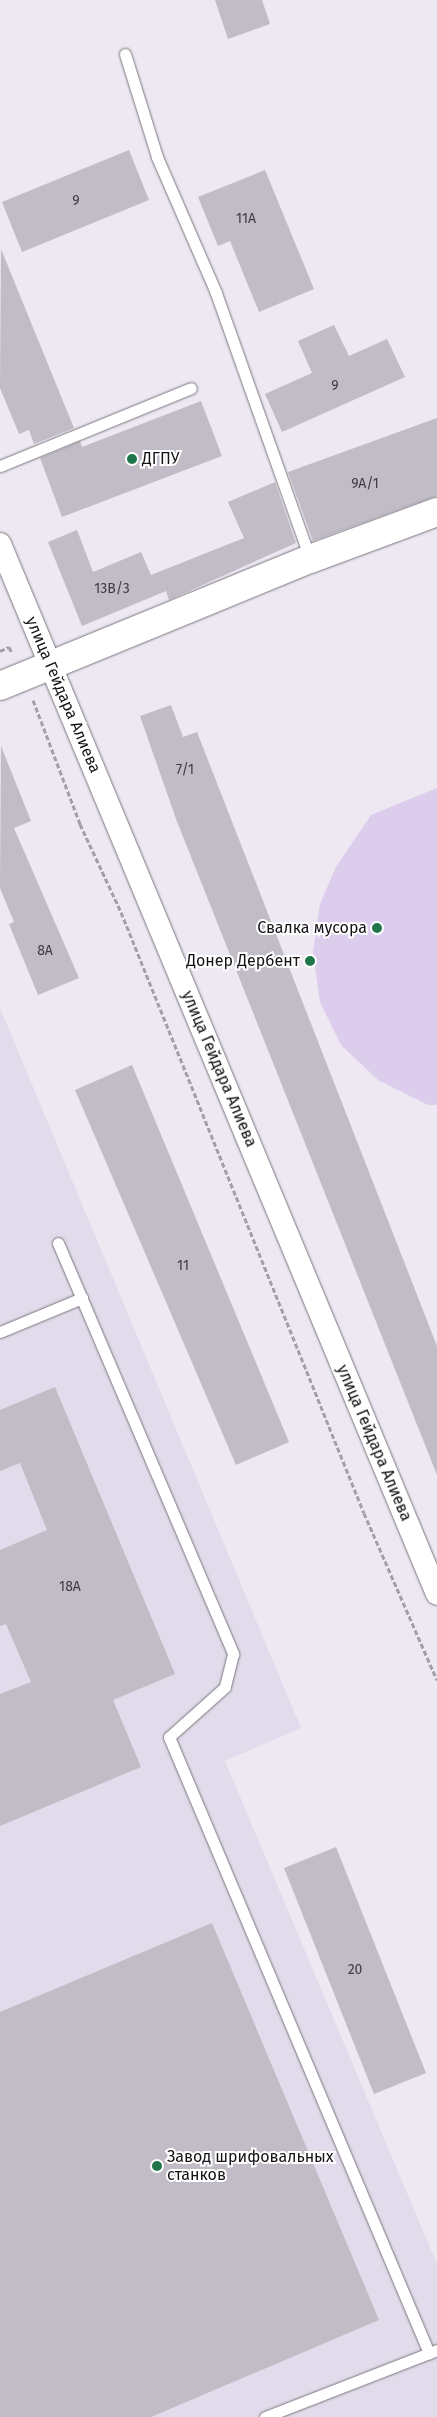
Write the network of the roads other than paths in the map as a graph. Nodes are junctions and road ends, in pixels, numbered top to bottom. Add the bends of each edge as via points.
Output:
1 (125, 54) dead end
2 (191, 388) dead end
3 (0, 466) edge
4 (437, 512) edge
5 (1, 551) edge
6 (310, 558) junction
7 (50, 664) junction
8 (12, 681) edge
9 (58, 1243) dead end
10 (82, 1298) junction
11 (0, 1332) edge
12 (437, 1594) edge
13 (433, 2351) edge
14 (265, 2417) edge

1 - 6 lane via 157,157 216,293
2 - 3 lane
4 - 6 street
5 - 7 street, улица Гейдара Алиева
6 - 7 street
7 - 8 street
7 - 12 street, улица Гейдара Алиева
9 - 10 lane
10 - 11 lane
10 - 13 lane via 233,1654 225,1687 169,1737
13 - 14 lane

